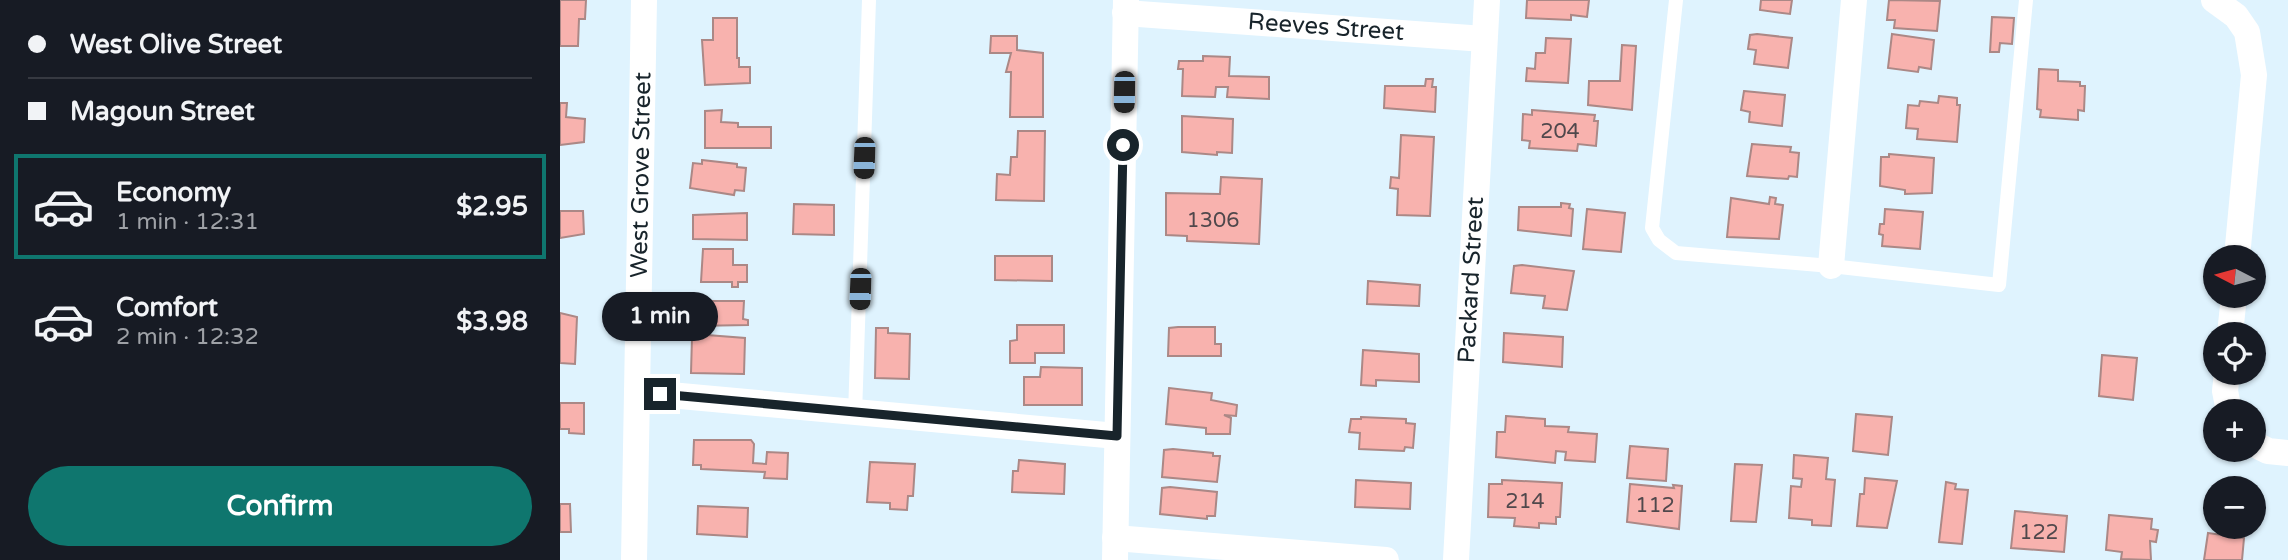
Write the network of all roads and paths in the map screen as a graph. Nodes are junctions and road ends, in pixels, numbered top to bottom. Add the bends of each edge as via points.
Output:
1 (644, 0) edge
2 (869, 0) edge
3 (1487, 0) edge
4 (1676, 0) edge
5 (1854, 0) edge
6 (2026, 0) edge
7 (2214, 0) edge
8 (1126, 6) edge
9 (1485, 38) junction
10 (2238, 245) edge
11 (1831, 266) junction
12 (637, 392) junction
13 (855, 414) junction
14 (1117, 436) junction
15 (2266, 450) edge
16 (2288, 453) edge
17 (1115, 549) edge
18 (634, 560) edge
19 (1386, 560) edge
20 (1456, 560) edge

1 - 12 street, West Grove Street
2 - 13 lane
3 - 9 street, Packard Street
4 - 11 lane via 1652,228 1675,253
5 - 11 street
6 - 11 lane via 1999,285
7 - 10 street via 2236,16 2247,32 2253,63
8 - 9 street, Reeves Street
8 - 14 street
9 - 20 street, Packard Street
12 - 13 street
12 - 18 street, West Grove Street
13 - 14 street
14 - 17 street
15 - 16 street
17 - 19 street

